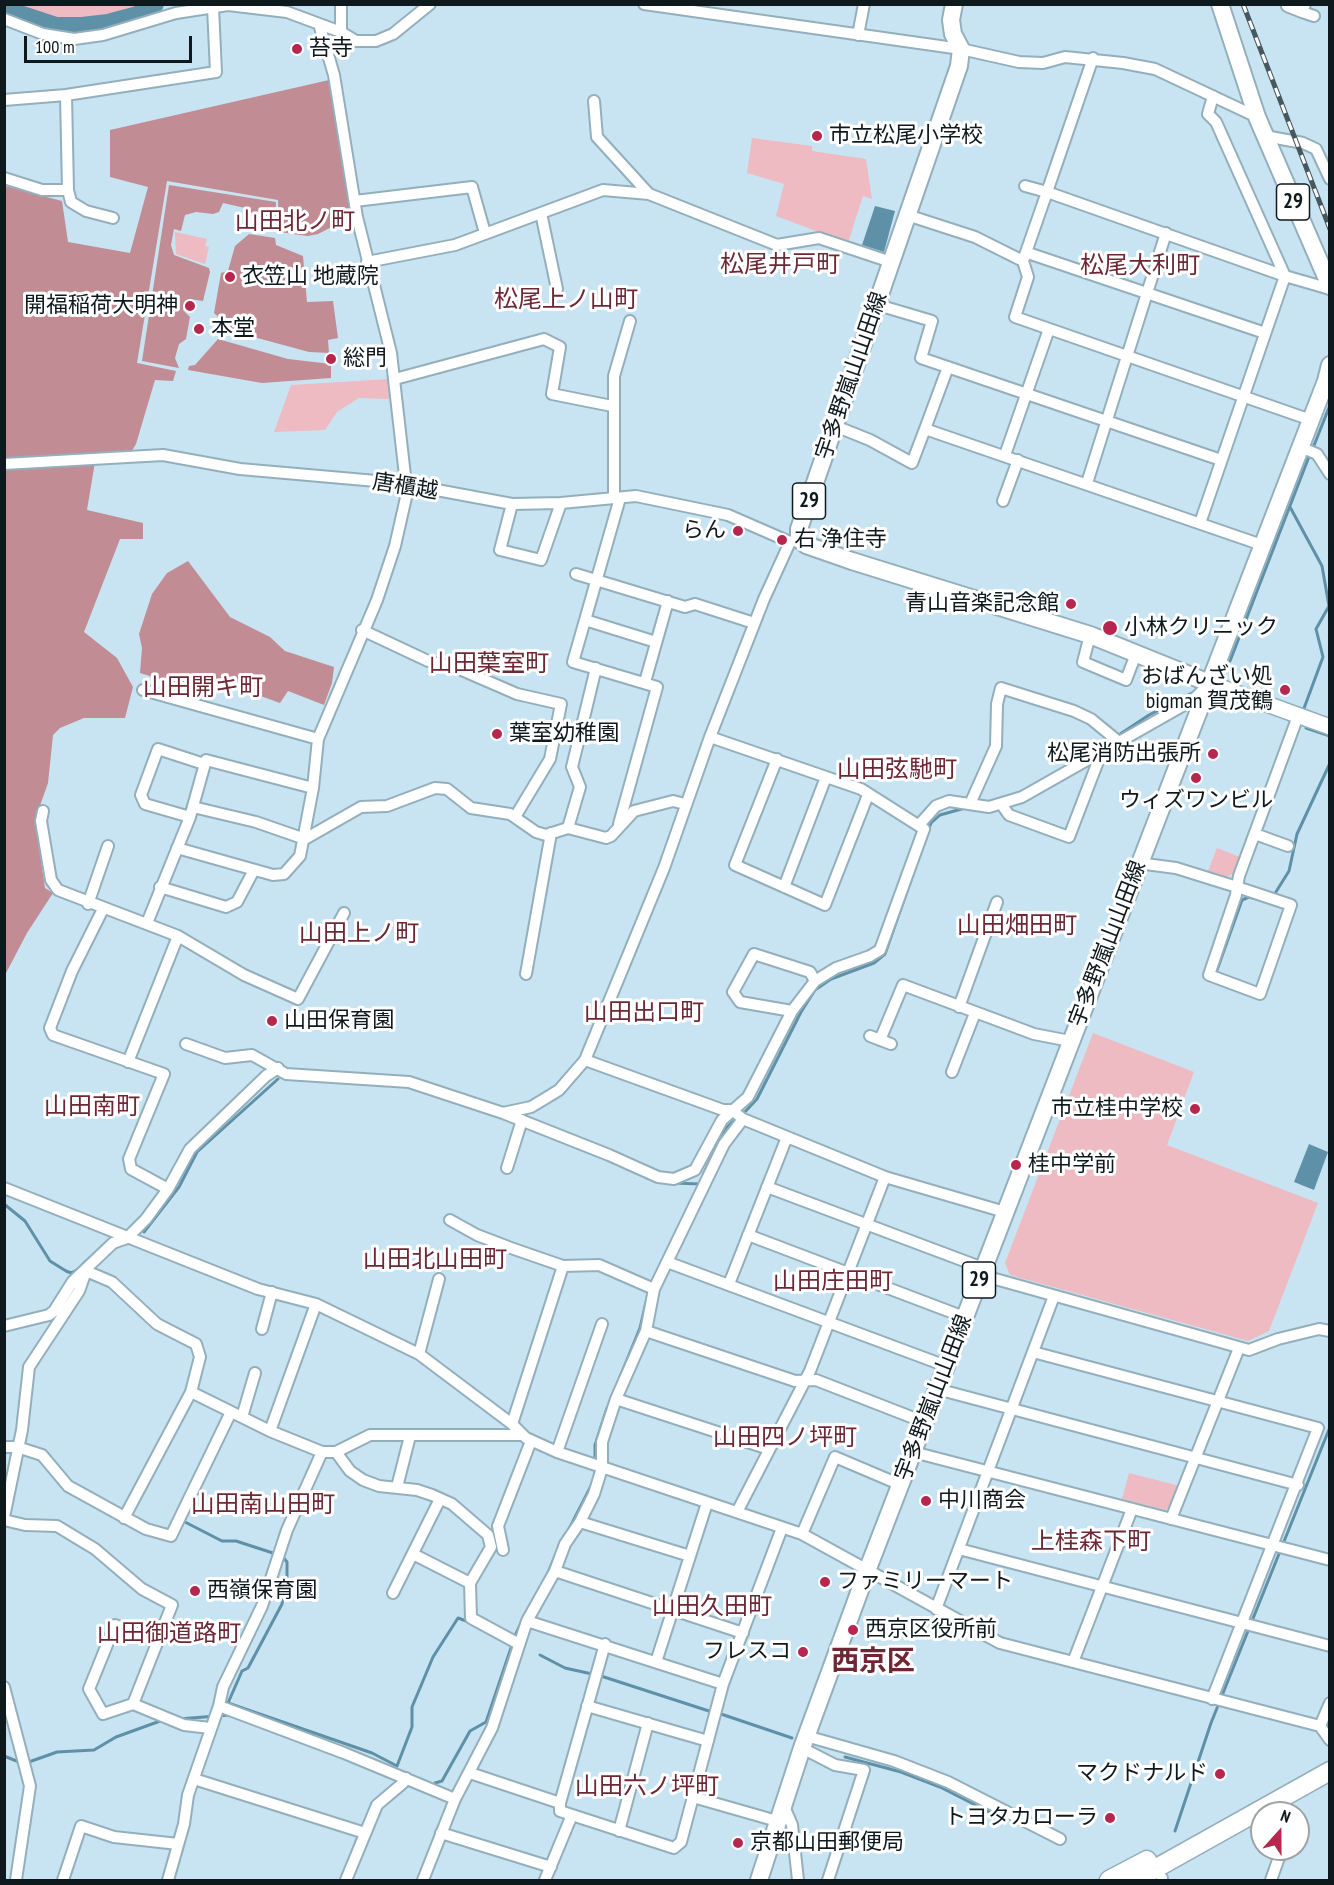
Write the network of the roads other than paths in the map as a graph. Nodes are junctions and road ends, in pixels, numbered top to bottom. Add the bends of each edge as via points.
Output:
1 (341, 4) edge
2 (430, 4) edge
3 (644, 4) edge
4 (864, 4) edge
5 (954, 4) edge
6 (1220, 4) edge
7 (1287, 6) dead end
8 (213, 7) junction
9 (675, 7) edge
10 (1304, 8) edge
11 (1314, 16) dead end
12 (4, 19) edge
13 (319, 24) junction
14 (341, 32) junction
15 (858, 35) junction
16 (961, 50) junction
17 (1093, 58) junction
18 (66, 95) junction
19 (1213, 96) junction
20 (4, 100) edge
21 (594, 101) dead end
22 (1257, 117) junction
23 (1265, 136) junction
24 (4, 177) edge
25 (1329, 179) edge
26 (1025, 186) dead end
27 (68, 190) junction
28 (1047, 192) junction
29 (650, 194) junction
30 (355, 201) junction
31 (541, 213) junction
32 (907, 215) junction
33 (113, 218) dead end
34 (485, 232) junction
35 (1166, 233) junction
36 (1025, 257) junction
37 (367, 262) junction
38 (891, 262) junction
39 (1286, 276) junction
40 (1329, 288) edge
41 (557, 289) dead end
42 (1147, 292) junction
43 (878, 305) junction
44 (630, 321) dead end
45 (1049, 329) junction
46 (1265, 333) junction
47 (1127, 355) junction
48 (948, 368) junction
49 (1328, 376) edge
50 (395, 379) junction
51 (1026, 393) junction
52 (1244, 396) junction
53 (612, 406) junction
54 (1311, 420) junction
55 (1106, 421) junction
56 (835, 426) junction
57 (925, 429) junction
58 (1300, 447) junction
59 (1005, 455) junction
60 (1018, 460) junction
61 (1221, 460) junction
62 (4, 464) edge
63 (1329, 474) edge
64 (1087, 483) junction
65 (406, 486) junction
66 (617, 498) junction
67 (1003, 501) dead end
68 (561, 503) junction
69 (512, 504) junction
70 (1200, 523) junction
71 (794, 540) junction
72 (1262, 545) junction
73 (576, 574) dead end
74 (597, 581) junction
75 (668, 601) junction
76 (585, 620) junction
77 (754, 623) junction
78 (362, 630) junction
79 (1090, 635) junction
80 (656, 642) junction
81 (1136, 654) junction
82 (596, 668) junction
83 (645, 682) junction
84 (1209, 683) junction
85 (142, 690) dead end
86 (1298, 716) junction
87 (1329, 727) edge
88 (710, 737) junction
89 (318, 740) junction
90 (1119, 742) junction
91 (1102, 751) junction
92 (777, 759) junction
93 (204, 764) junction
94 (826, 777) junction
95 (313, 788) junction
96 (868, 795) junction
97 (685, 804) junction
98 (970, 804) junction
99 (1002, 805) junction
100 (43, 811) dead end
101 (191, 812) junction
102 (515, 818) junction
103 (619, 824) junction
104 (919, 825) junction
105 (568, 828) junction
106 (550, 833) junction
107 (1255, 834) junction
108 (305, 839) junction
109 (108, 846) dead end
110 (1288, 846) dead end
111 (177, 848) junction
112 (1138, 863) junction
113 (254, 870) junction
114 (160, 887) junction
115 (783, 887) junction
116 (1237, 887) junction
117 (998, 902) dead end
118 (88, 904) junction
119 (103, 909) junction
120 (344, 913) dead end
121 (147, 923) junction
122 (178, 936) junction
123 (526, 974) dead end
124 (815, 981) junction
125 (959, 1006) junction
126 (792, 1011) junction
127 (975, 1013) junction
128 (1070, 1041) junction
129 (186, 1044) dead end
130 (891, 1044) dead end
131 (585, 1060) junction
132 (128, 1062) junction
133 (278, 1068) junction
134 (952, 1072) dead end
135 (732, 1110) junction
136 (503, 1113) junction
137 (743, 1119) junction
138 (522, 1120) junction
139 (787, 1137) junction
140 (507, 1168) dead end
141 (885, 1177) junction
142 (767, 1187) junction
143 (4, 1188) edge
144 (168, 1189) junction
145 (1005, 1212) junction
146 (450, 1220) dead end
147 (867, 1224) junction
148 (748, 1236) junction
149 (127, 1238) junction
150 (667, 1262) junction
151 (563, 1266) junction
152 (86, 1271) junction
153 (982, 1271) junction
154 (849, 1274) junction
155 (439, 1279) dead end
156 (729, 1284) junction
157 (654, 1290) junction
158 (272, 1292) junction
159 (1054, 1296) junction
160 (316, 1304) junction
161 (964, 1317) junction
162 (830, 1322) junction
163 (602, 1324) dead end
164 (4, 1326) edge
165 (262, 1329) dead end
166 (646, 1331) junction
167 (1329, 1331) edge
168 (1239, 1348) junction
169 (1033, 1353) junction
170 (419, 1354) junction
171 (946, 1366) junction
172 (255, 1374) dead end
173 (805, 1381) junction
174 (937, 1389) junction
175 (190, 1392) junction
176 (616, 1399) junction
177 (1219, 1401) junction
178 (1012, 1409) junction
179 (236, 1414) junction
180 (924, 1422) junction
181 (512, 1424) junction
182 (270, 1431) junction
183 (410, 1436) junction
184 (526, 1438) junction
185 (4, 1447) edge
186 (17, 1447) junction
187 (769, 1449) junction
188 (322, 1452) junction
189 (336, 1452) junction
190 (557, 1452) junction
191 (913, 1452) junction
192 (1197, 1458) junction
193 (602, 1468) junction
194 (988, 1471) junction
195 (901, 1485) junction
196 (1298, 1485) junction
197 (397, 1487) junction
198 (440, 1499) junction
199 (707, 1503) junction
200 (1132, 1509) junction
201 (737, 1512) junction
202 (124, 1518) junction
203 (4, 1519) edge
204 (1172, 1519) junction
205 (580, 1522) junction
206 (782, 1528) junction
207 (802, 1534) junction
208 (1274, 1546) junction
209 (959, 1549) junction
210 (503, 1550) dead end
211 (413, 1554) junction
212 (690, 1556) junction
213 (1329, 1560) edge
214 (555, 1570) junction
215 (867, 1571) junction
216 (470, 1583) junction
217 (1102, 1587) junction
218 (393, 1593) dead end
219 (674, 1608) junction
220 (936, 1609) junction
221 (527, 1621) junction
222 (1243, 1625) junction
223 (743, 1633) junction
224 (157, 1642) junction
225 (519, 1644) junction
226 (606, 1644) junction
227 (1329, 1646) edge
228 (656, 1662) junction
229 (1073, 1662) junction
230 (723, 1684) junction
231 (4, 1687) edge
232 (1212, 1700) junction
233 (1329, 1703) edge
234 (133, 1704) junction
235 (219, 1706) junction
236 (587, 1706) junction
237 (648, 1723) junction
238 (1320, 1726) junction
239 (210, 1728) junction
240 (1329, 1740) edge
241 (708, 1741) junction
242 (804, 1742) junction
243 (1329, 1771) edge
244 (470, 1773) junction
245 (406, 1778) junction
246 (194, 1779) junction
247 (693, 1797) junction
248 (454, 1799) junction
249 (1283, 1801) edge
250 (560, 1803) junction
251 (783, 1803) junction
252 (1250, 1810) edge
253 (572, 1815) junction
254 (1250, 1820) edge
255 (777, 1821) junction
256 (1250, 1822) edge
257 (619, 1831) junction
258 (365, 1833) junction
259 (441, 1833) junction
260 (1060, 1839) dead end
261 (178, 1844) junction
262 (1278, 1861) edge
263 (551, 1867) junction
264 (1161, 1880) edge
265 (16, 1881) edge
266 (63, 1881) edge
267 (168, 1881) edge
268 (346, 1881) edge
269 (423, 1881) edge
270 (545, 1881) edge
271 (759, 1881) edge
272 (798, 1881) edge
273 (828, 1881) edge
274 (1109, 1881) edge
275 (1136, 1881) edge
276 (1271, 1881) edge

1 - 14 street
2 - 14 street via 393,34 376,41 356,41
3 - 9 street
4 - 15 street
5 - 16 main road via 953,34
6 - 22 main road, 29
7 - 10 street
8 - 12 street via 74,39 43,34
8 - 13 street via 228,4 287,12
8 - 18 street via 216,72
9 - 15 street
10 - 11 street
13 - 14 street
13 - 30 street via 334,75
15 - 16 street
16 - 17 street via 1019,62
16 - 32 main road, 宇多野嵐山山田線 / 29 via 959,66
17 - 19 street via 1155,69
17 - 28 street
18 - 20 street
18 - 27 street
19 - 22 street
19 - 39 street via 1208,114 1216,122
21 - 29 street via 597,137
22 - 23 main road, 29
23 - 25 street via 1316,149
23 - 40 main road, 29
24 - 27 street via 42,190
26 - 28 street
27 - 33 street via 72,202 86,211
28 - 35 street
28 - 36 street
29 - 31 street via 603,190
29 - 38 street via 777,245 819,238
30 - 34 street via 472,187
30 - 37 street
31 - 34 street
31 - 41 street
32 - 36 street
32 - 38 main road, 宇多野嵐山山田線 / 29
34 - 37 street via 455,245
35 - 39 street
35 - 42 street
36 - 42 street
36 - 45 street via 1028,277 1015,317
37 - 50 street
38 - 43 main road, 宇多野嵐山山田線 / 29
39 - 40 street
39 - 46 street
42 - 46 street
42 - 47 street
43 - 48 street via 932,321 921,358
43 - 56 main road, 宇多野嵐山山田線 / 29
44 - 53 street via 614,376
45 - 47 street
45 - 51 street
46 - 52 street
47 - 52 street
47 - 55 street
48 - 51 street
48 - 57 street
49 - 54 main road, 宇多野嵐山山田線 / 29
50 - 53 street via 544,339 560,347 552,393
50 - 65 street
51 - 55 street
51 - 59 street
52 - 54 street
52 - 61 street
53 - 66 street
54 - 58 main road, 宇多野嵐山山田線 / 29
55 - 61 street
55 - 64 street
56 - 57 street via 912,463
56 - 71 main road, 宇多野嵐山山田線 / 29
57 - 59 street
58 - 63 street via 1317,454
58 - 72 main road, 宇多野嵐山山田線 / 29
59 - 60 street
60 - 64 street
60 - 67 street
61 - 70 street
62 - 65 street, 唐櫃越 via 163,455 240,469
64 - 70 street
65 - 69 street, 唐櫃越
65 - 78 street via 395,546
66 - 68 street, 唐櫃越
66 - 71 street, 唐櫃越 via 636,496 728,515
66 - 74 street
68 - 69 street, 唐櫃越
68 - 69 street via 541,560 500,550
70 - 72 street
71 - 77 street
71 - 79 main road, 29
72 - 84 main road, 宇多野嵐山山田線 / 29
73 - 74 street
74 - 75 street
74 - 76 street
75 - 77 street via 685,607 694,604
75 - 80 street
76 - 80 street
76 - 82 street via 573,662
77 - 88 street
78 - 89 street
78 - 102 street via 428,661 457,668 517,694 561,704 550,759
79 - 81 main road, 29
79 - 81 street via 1083,662 1126,680
80 - 83 street
81 - 84 main road, 29
82 - 83 street
82 - 105 street via 572,767 580,787
83 - 103 street via 657,687
84 - 86 main road
84 - 90 street via 1193,700
84 - 112 main road, 宇多野嵐山山田線 / 29
85 - 89 street
86 - 87 main road
86 - 107 street
88 - 92 street
88 - 97 street
89 - 95 street
90 - 91 street
90 - 98 street via 1091,719 1074,711 1001,688 996,746
91 - 99 street
91 - 99 street via 1069,837 1010,815
92 - 94 street
92 - 115 street via 735,865
93 - 95 street via 206,760
93 - 101 street
93 - 101 street via 158,749 141,795 145,804
94 - 96 street
94 - 115 street
95 - 108 street
96 - 104 street
96 - 115 street via 825,905
97 - 103 street via 674,801 650,805 634,811
97 - 131 street via 664,868
98 - 99 street
98 - 104 street via 949,801 936,806
100 - 118 street via 41,821 51,880 58,890
101 - 108 street via 256,822
101 - 111 street
102 - 106 street via 536,832
102 - 108 street via 471,808 447,789 435,789 387,806 362,807
103 - 105 street via 606,838
104 - 124 street via 924,829 880,950
105 - 106 street
106 - 123 street
107 - 110 street
107 - 116 street
108 - 113 street via 300,856 284,874
109 - 118 street
111 - 113 street
111 - 114 street
112 - 116 street via 1176,868
112 - 128 main road, 宇多野嵐山山田線 / 29
113 - 114 street via 237,902 226,907
114 - 121 street
116 - 116 street via 1292,905 1260,994 1209,975
117 - 125 street
118 - 119 street
119 - 121 street
119 - 132 street via 72,971 50,1028 52,1035
120 - 122 street via 298,999 243,975
121 - 122 street
122 - 132 street
124 - 126 street
124 - 126 street via 810,972 754,954 733,992 740,1002
125 - 127 street
125 - 130 street via 903,985 875,1038
126 - 135 street via 748,1097
127 - 128 street via 1034,1035
127 - 134 street
128 - 145 main road, 宇多野嵐山山田線 / 29
129 - 133 street via 225,1058 252,1055
131 - 135 street
131 - 136 street via 559,1090 531,1107
132 - 144 street via 164,1074 129,1159 131,1169
133 - 136 street via 286,1074 409,1082
133 - 144 street via 190,1149
135 - 137 street
135 - 138 street via 722,1120 695,1170 674,1179 658,1177
136 - 138 street
137 - 139 street
137 - 150 street via 724,1144
138 - 140 street
139 - 141 street
139 - 142 street
141 - 145 street
141 - 147 street
142 - 147 street
142 - 148 street
143 - 149 street
144 - 149 street
145 - 153 main road, 宇多野嵐山山田線 / 29
146 - 151 street via 477,1235
147 - 153 street
147 - 154 street
148 - 154 street
148 - 156 street
149 - 152 street via 113,1243
149 - 158 street
150 - 156 street
150 - 157 street
151 - 157 street via 599,1265
151 - 181 street
152 - 164 street via 73,1281 49,1315
152 - 175 street via 112,1282 157,1324 196,1344 200,1357
152 - 186 street via 79,1291 29,1367
153 - 159 street
153 - 161 main road, 宇多野嵐山山田線 / 29
154 - 161 street
154 - 162 street
155 - 170 street
156 - 162 street
157 - 166 street
158 - 160 street
158 - 165 street
159 - 168 street
159 - 169 street
160 - 170 street
160 - 182 street
161 - 171 main road, 宇多野嵐山山田線 / 29
162 - 171 street
162 - 173 street
163 - 190 street
166 - 173 street
166 - 176 street
167 - 168 street via 1319,1329 1249,1350
168 - 177 street
169 - 177 street
169 - 178 street
170 - 181 street
171 - 174 main road, 宇多野嵐山山田線 / 29
172 - 179 street
173 - 180 street via 816,1380
173 - 187 street
174 - 178 street
174 - 180 main road, 宇多野嵐山山田線 / 29
175 - 179 street
175 - 202 street
176 - 187 street
176 - 193 street via 602,1442
177 - 192 street
177 - 196 street via 1318,1428
178 - 192 street
178 - 194 street
179 - 182 street
179 - 202 street via 171,1536
180 - 191 main road, 宇多野嵐山山田線 / 29
181 - 184 street
182 - 188 street
183 - 184 street
183 - 189 street via 370,1435
183 - 197 street
184 - 190 street
184 - 210 street via 498,1526
185 - 186 street
186 - 202 street via 42,1455 68,1486
186 - 203 street
187 - 201 street
188 - 189 street
188 - 235 street via 287,1530 262,1606 223,1687
189 - 197 street via 350,1471 363,1480
190 - 193 street
191 - 194 street
191 - 195 main road, 宇多野嵐山山田線 / 29
192 - 196 street
192 - 204 street
193 - 199 street
193 - 205 street
194 - 200 street
194 - 209 street
195 - 207 street via 835,1457
195 - 215 main road, 宇多野嵐山山田線 / 29
196 - 208 street
197 - 198 street
198 - 211 street
198 - 216 street via 488,1535 491,1547
199 - 201 street
199 - 212 street
200 - 204 street
200 - 217 street
201 - 206 street
203 - 224 street via 25,1525 57,1526 95,1549 142,1589 172,1605
204 - 208 street
205 - 212 street
205 - 214 street via 565,1544
206 - 207 street
206 - 223 street
207 - 215 street
208 - 213 street
208 - 222 street
209 - 217 street
209 - 220 street
211 - 216 street
211 - 218 street
212 - 219 street
214 - 219 street
214 - 221 street
215 - 220 street
215 - 242 main road, 宇多野嵐山山田線 / 29
216 - 225 street via 471,1618
217 - 222 street
217 - 229 street
219 - 223 street
219 - 228 street
220 - 229 street via 1000,1643
221 - 225 street
221 - 226 street
222 - 227 street
222 - 232 street
223 - 230 street
224 - 234 street
224 - 234 street via 115,1625 89,1689 103,1714
225 - 244 street via 492,1728
226 - 228 street
226 - 236 street
228 - 230 street
229 - 232 street
230 - 241 street
231 - 265 street via 30,1786
232 - 238 street
233 - 238 street
234 - 239 street via 184,1725
235 - 239 street
235 - 245 street
236 - 237 street
236 - 250 street
237 - 241 street
237 - 257 street
238 - 240 street
239 - 246 street
241 - 247 street
242 - 251 main road, 宇多野嵐山山田線 / 29
242 - 260 street via 894,1761 948,1782
242 - 273 street via 836,1765 864,1770
243 - 249 highway
244 - 248 street
244 - 250 street
245 - 248 street
245 - 258 street via 377,1805
246 - 258 street
246 - 261 street
247 - 255 street
247 - 257 street via 681,1842 674,1848
248 - 259 street
250 - 253 street via 560,1810
251 - 255 main road, 宇多野嵐山山田線 / 29
251 - 272 street via 792,1825
252 - 274 highway
253 - 257 street
253 - 263 street
254 - 275 highway
255 - 271 main road, 宇多野嵐山山田線 / 29
256 - 264 highway
258 - 268 street
259 - 263 street
259 - 269 street
261 - 266 street via 114,1837 81,1826
261 - 267 street
262 - 276 street
263 - 270 street

